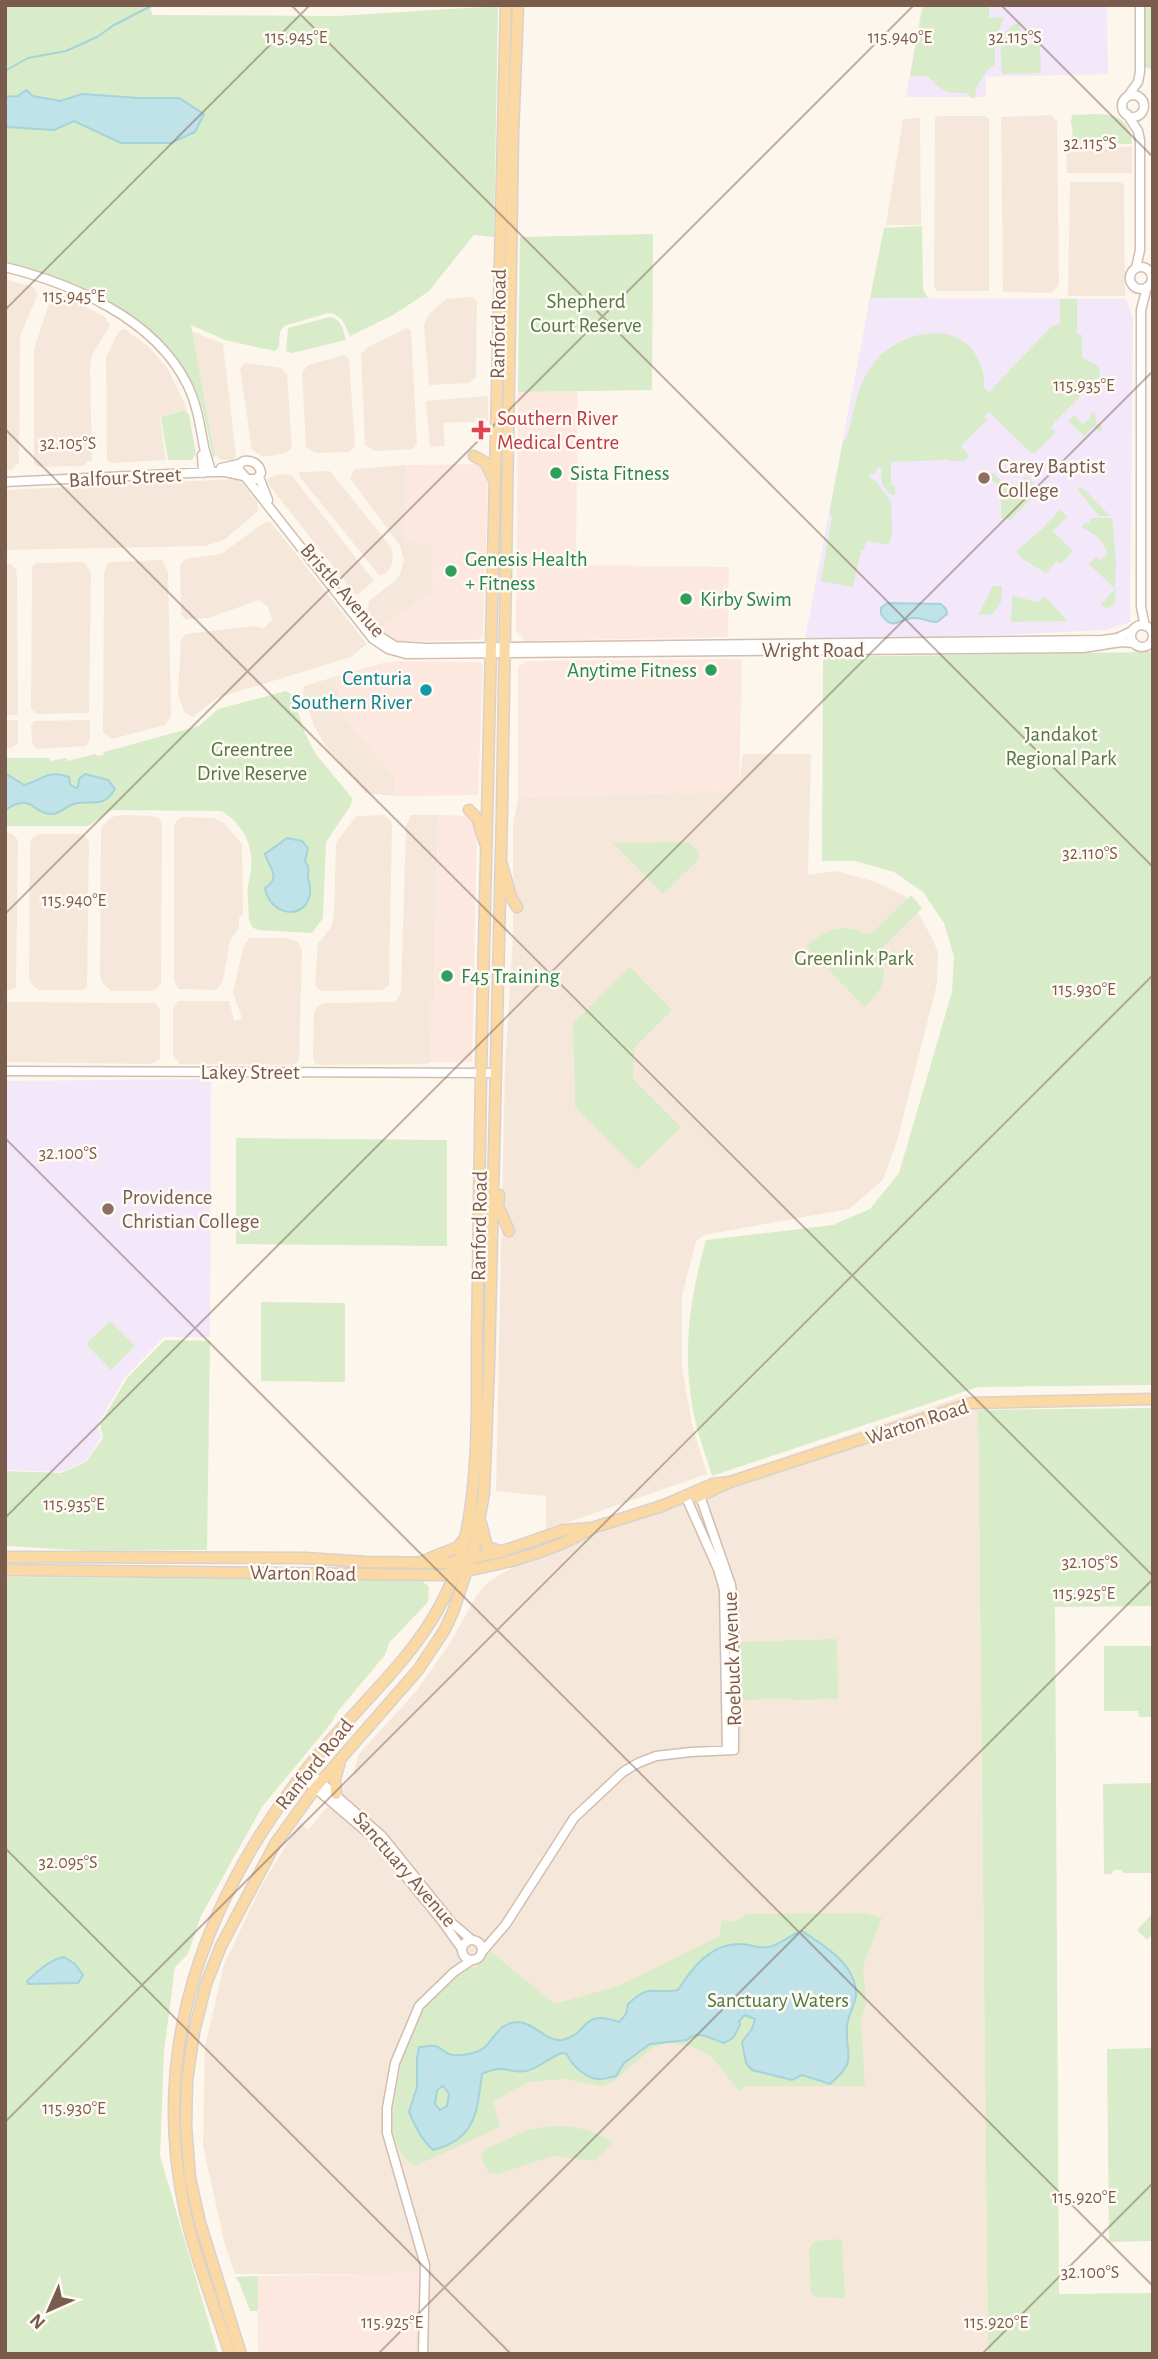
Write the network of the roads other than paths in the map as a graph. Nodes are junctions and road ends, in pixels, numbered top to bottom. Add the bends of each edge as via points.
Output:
1 (506, 5) edge
2 (518, 5) edge
3 (1140, 5) edge
4 (1138, 82) junction
5 (1128, 96) junction
6 (1141, 99) junction
7 (1142, 112) junction
8 (1127, 114) junction
9 (1138, 131) junction
10 (5, 267) edge
11 (1140, 268) junction
12 (1135, 288) junction
13 (1147, 288) junction
14 (1141, 310) junction
15 (474, 456) dead end
16 (239, 464) junction
17 (207, 470) junction
18 (259, 477) junction
19 (245, 478) junction
20 (5, 480) edge
21 (495, 485) junction
22 (1143, 629) edge
23 (1152, 642) edge
24 (1134, 643) junction
25 (979, 645) junction
26 (498, 650) junction
27 (468, 810) dead end
28 (487, 847) junction
29 (500, 858) junction
30 (517, 908) dead end
31 (5, 1071) edge
32 (481, 1073) junction
33 (496, 1073) junction
34 (493, 1178) junction
35 (509, 1231) dead end
36 (488, 1391) junction
37 (1153, 1399) edge
38 (476, 1434) junction
39 (699, 1493) junction
40 (684, 1498) junction
41 (480, 1519) junction
42 (592, 1528) junction
43 (708, 1533) junction
44 (465, 1538) junction
45 (500, 1552) junction
46 (5, 1557) edge
47 (71, 1557) junction
48 (215, 1558) junction
49 (471, 1559) junction
50 (458, 1561) junction
51 (416, 1563) junction
52 (5, 1570) edge
53 (128, 1571) junction
54 (467, 1571) junction
55 (215, 1572) junction
56 (455, 1573) junction
57 (431, 1575) junction
58 (435, 1618) junction
59 (341, 1758) junction
60 (304, 1773) junction
61 (318, 1784) junction
62 (336, 1794) junction
63 (365, 1825) junction
64 (439, 1912) junction
65 (498, 1933) junction
66 (475, 1941) junction
67 (462, 1951) junction
68 (482, 1952) junction
69 (472, 1960) junction
70 (454, 1972) junction
71 (235, 2332) junction
72 (422, 2353) edge
73 (230, 2354) edge
74 (241, 2354) edge
75 (249, 2354) edge

1 - 21 main road, Ranford Road
2 - 26 main road, Ranford Road
3 - 4 street
4 - 5 street
4 - 6 street
5 - 6 street
5 - 8 street via 1123,104
6 - 7 street
7 - 8 street
7 - 9 street
8 - 9 street
9 - 11 street
10 - 17 street via 66,287 121,314 149,335 186,383 208,455
11 - 12 street via 1131,273
11 - 13 street via 1152,275
12 - 13 street
12 - 14 street
13 - 14 street
14 - 22 street
15 - 21 main road via 490,469
16 - 17 street, Balfour Street
16 - 18 street via 246,460 255,463 261,470
16 - 19 street
17 - 19 street, Balfour Street
17 - 20 street, Balfour Street
18 - 19 street, Balfour Street via 253,481
18 - 26 street, Bristle Avenue via 268,500 384,641 405,648
19 - 26 street, Bristle Avenue via 381,645 406,654
21 - 26 main road, Ranford Road
22 - 23 street, Wright Road
22 - 24 street via 1131,637
22 - 25 street, Wright Road via 1107,639
23 - 24 street, Wright Road via 1142,647
24 - 25 street, Wright Road via 1083,648
25 - 26 street, Wright Road via 596,654
26 - 28 main road, Ranford Road
26 - 29 main road, Ranford Road
27 - 28 main road via 480,822
28 - 32 main road, Ranford Road
29 - 30 main road
29 - 33 main road, Ranford Road
31 - 32 street, Lakey Street
32 - 33 street, Lakey Street
32 - 38 main road, Ranford Road
33 - 34 main road, Ranford Road
34 - 35 main road
34 - 36 main road, Ranford Road
36 - 38 main road via 482,1430
36 - 41 main road, Ranford Road
37 - 39 main road, Warton Road via 972,1403 713,1484
38 - 44 main road, Ranford Road
39 - 40 main road, Warton Road
39 - 43 street, Roebuck Avenue
40 - 42 main road, Warton Road
40 - 43 street, Roebuck Avenue
41 - 45 main road via 487,1547
41 - 49 main road, Ranford Road
42 - 45 main road, Warton Road via 565,1531
42 - 54 main road, Warton Road via 569,1541
43 - 65 street, Roebuck Avenue via 725,1580 731,1750 656,1756 623,1772 574,1818
44 - 50 main road, Ranford Road
44 - 51 main road via 457,1547
45 - 49 main road, Warton Road
46 - 47 main road, Warton Road
47 - 48 main road, Warton Road
47 - 53 main road via 124,1561
48 - 51 main road, Warton Road
48 - 55 main road
49 - 50 main road, Warton Road
49 - 54 main road, Ranford Road
50 - 51 main road, Warton Road
50 - 56 main road, Ranford Road
52 - 53 main road, Warton Road
53 - 55 main road, Warton Road
54 - 56 main road, Warton Road
54 - 59 main road, Ranford Road via 453,1612 430,1654
55 - 57 main road, Warton Road
56 - 57 main road, Warton Road
56 - 58 main road, Ranford Road
57 - 58 main road via 442,1591
58 - 60 main road, Ranford Road
59 - 61 main road, Ranford Road
59 - 62 main road
60 - 61 street, Sanctuary Avenue
60 - 73 main road, Ranford Road via 251,1848 213,1923 194,1973 176,2054 173,2102 182,2198
61 - 62 street, Sanctuary Avenue
61 - 63 street, Sanctuary Avenue
61 - 71 main road, Ranford Road via 263,1865 221,1946 194,2032 186,2126 190,2178
62 - 63 street, Sanctuary Avenue
63 - 64 street, Sanctuary Avenue
64 - 66 street, Sanctuary Avenue
64 - 67 street, Sanctuary Avenue
65 - 66 street
65 - 68 street
66 - 67 street via 466,1942
66 - 68 street
67 - 69 street
67 - 70 street
68 - 69 street
69 - 70 street
70 - 72 street via 419,2006 396,2063 387,2108 387,2133 425,2265
71 - 74 main road, Ranford Road
71 - 75 main road

